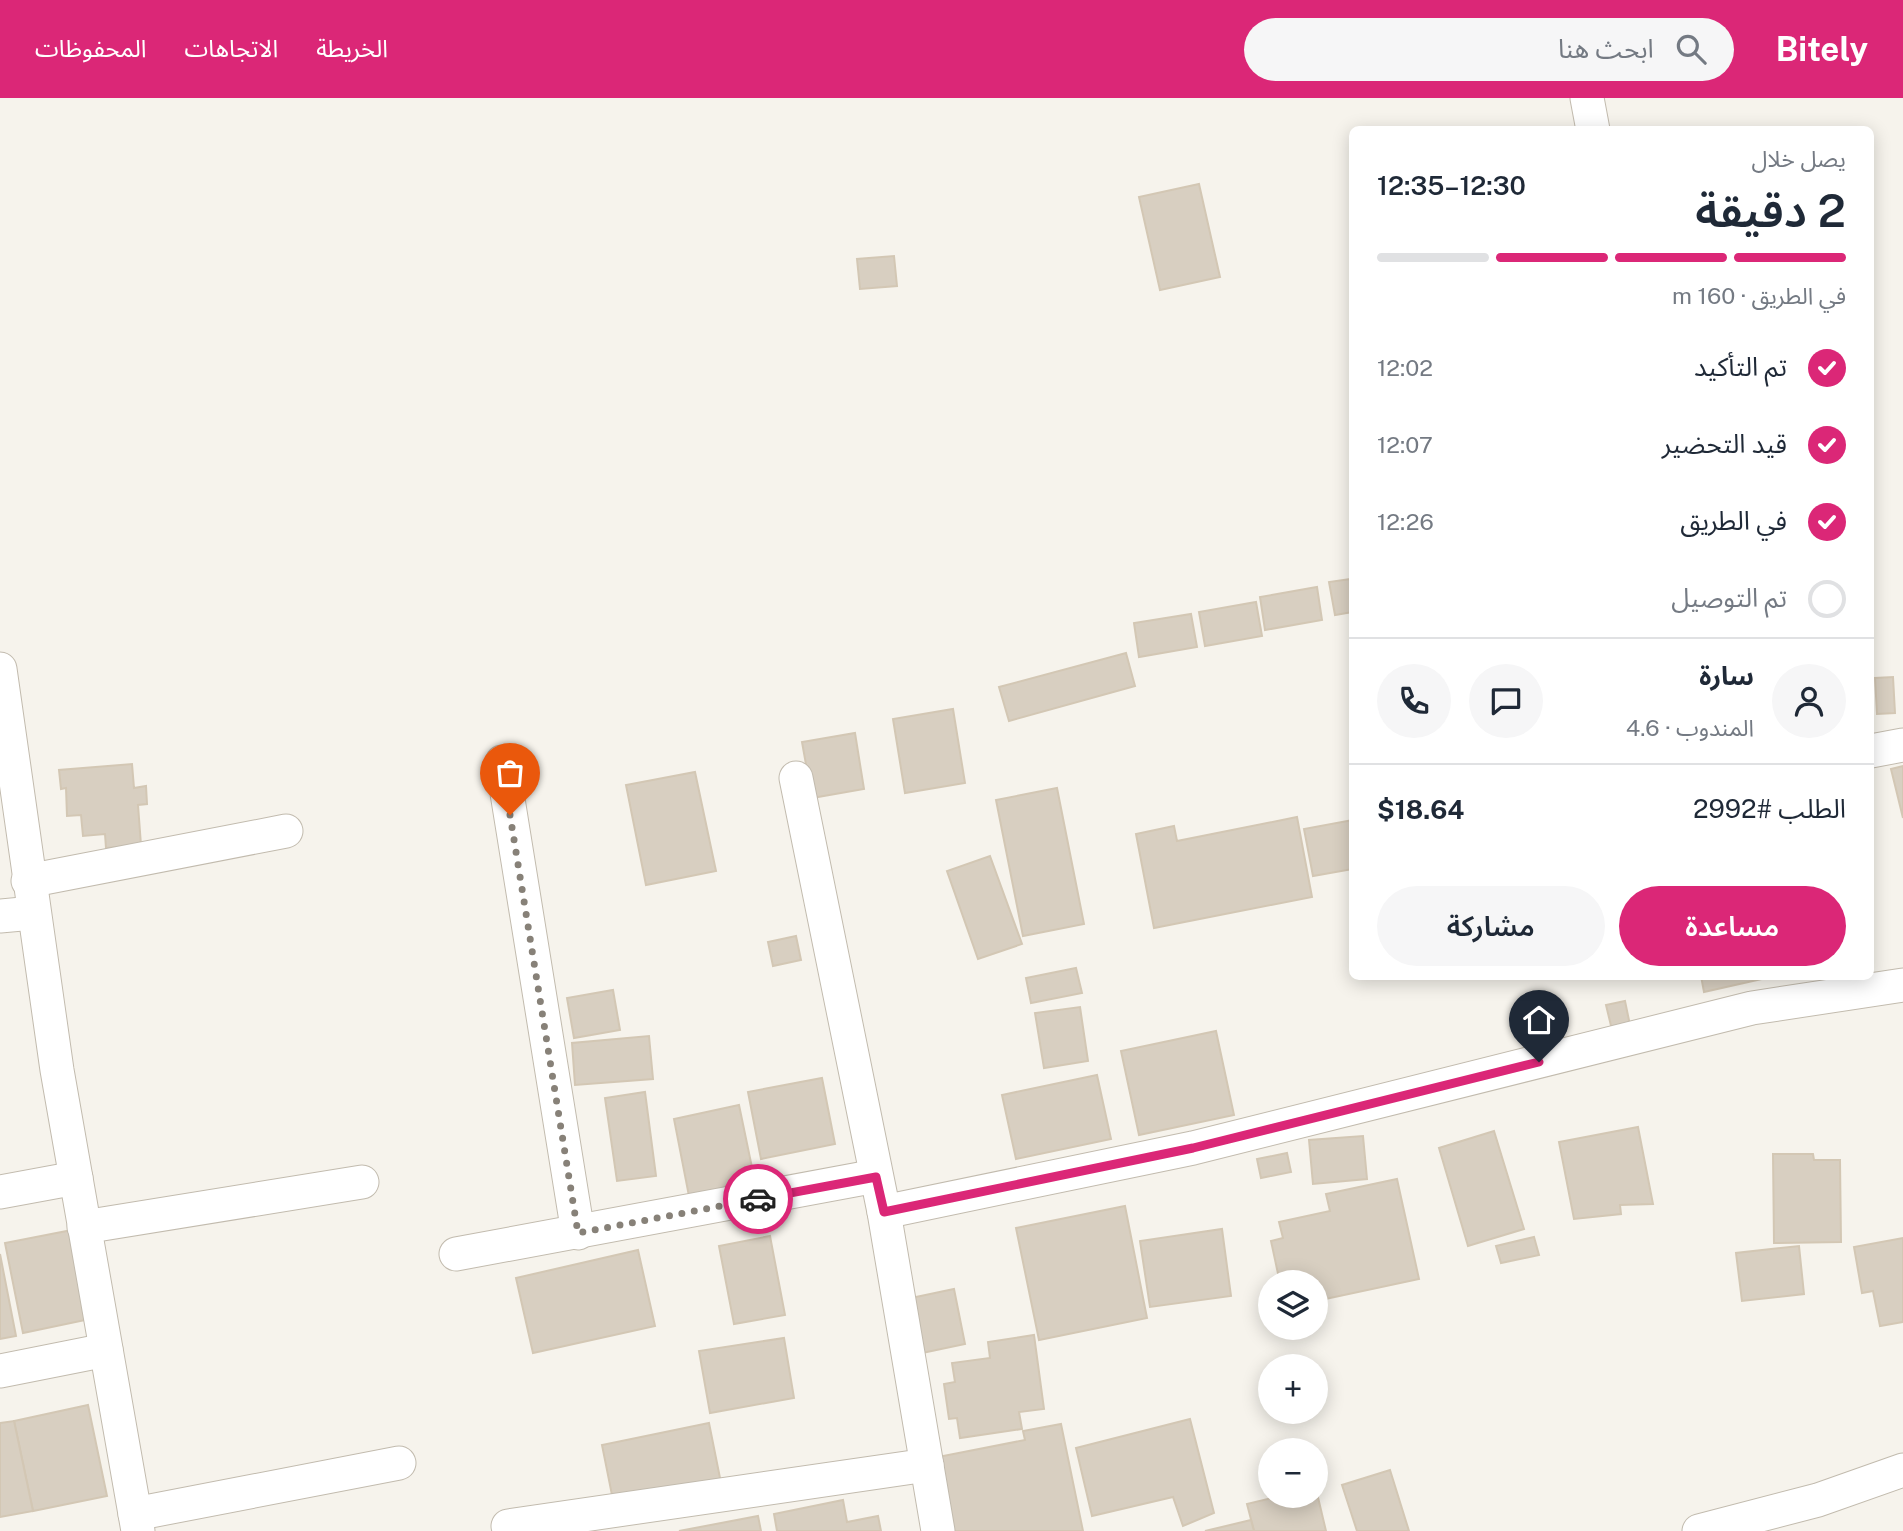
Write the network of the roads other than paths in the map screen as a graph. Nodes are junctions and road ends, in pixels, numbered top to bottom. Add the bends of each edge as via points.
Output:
1 (1587, 98) edge
2 (1592, 126) edge
3 (0, 668) edge
4 (1903, 745) edge
5 (1874, 750) edge
6 (502, 762) dead end
7 (796, 778) dead end
8 (286, 831) dead end
9 (31, 897) junction
10 (0, 916) edge
11 (1903, 985) edge
12 (876, 1177) junction
13 (76, 1178) junction
14 (362, 1182) dead end
15 (0, 1192) edge
16 (884, 1212) junction
17 (85, 1227) junction
18 (578, 1233) junction
19 (456, 1254) dead end
20 (106, 1350) junction
21 (0, 1371) edge
22 (399, 1463) dead end
23 (927, 1465) junction
24 (1903, 1470) edge
25 (136, 1523) edge
26 (508, 1526) dead end
27 (938, 1531) edge
28 (1699, 1531) edge

1 - 2 street
3 - 9 street
4 - 5 street
6 - 18 street
7 - 12 street
8 - 9 street
9 - 10 street
9 - 13 street
11 - 16 street via 1752,1008 1193,1148
12 - 16 street
12 - 18 street
13 - 15 street
13 - 17 street
14 - 17 street
16 - 23 street
17 - 20 street
18 - 19 street
20 - 21 street
20 - 25 street
22 - 25 street
23 - 26 street
23 - 27 street
24 - 28 street via 1818,1500

